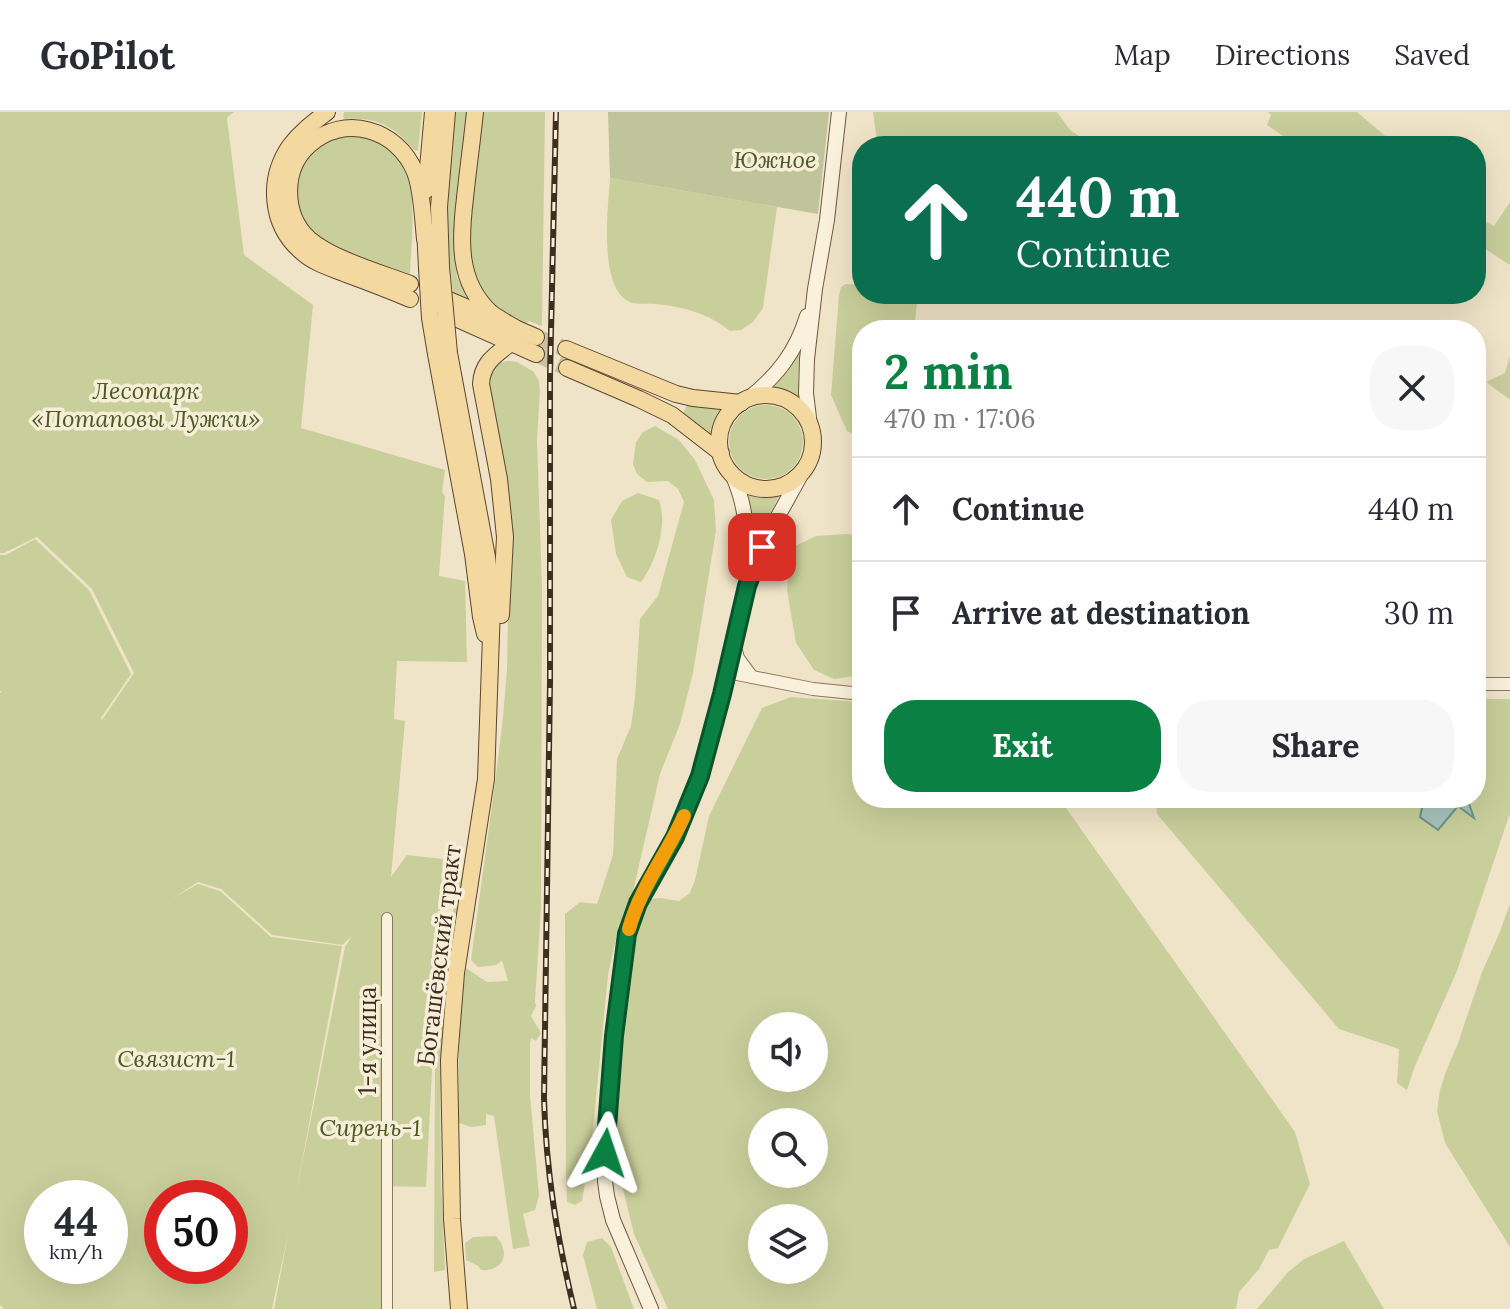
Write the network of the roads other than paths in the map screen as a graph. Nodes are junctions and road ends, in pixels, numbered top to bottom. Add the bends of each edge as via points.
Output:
1 (327, 112) edge
2 (433, 112) edge
3 (447, 112) edge
4 (475, 112) edge
5 (839, 112) edge
6 (425, 239) junction
7 (434, 268) junction
8 (815, 289) junction
9 (449, 300) dead end
10 (453, 317) dead end
11 (514, 336) junction
12 (536, 346) tunnel mouth
13 (566, 349) tunnel mouth
14 (567, 368) tunnel mouth
15 (744, 401) junction
16 (810, 426) junction
17 (721, 453) junction
18 (803, 471) junction
19 (732, 474) junction
20 (747, 586) junction
21 (734, 643) junction
22 (490, 655) junction
23 (727, 672) junction
24 (752, 677) junction
25 (1486, 684) edge
26 (1510, 684) edge
27 (852, 693) edge
28 (722, 694) junction
29 (387, 918) dead end
30 (387, 1309) edge
31 (459, 1309) edge
32 (651, 1309) edge

1 - 6 main road via 299,135 276,174 276,208 290,239 318,262 410,291 325,250 294,220 289,192 296,164 308,145 343,129 380,133 402,151 417,175
2 - 6 main road, Богашёвский тракт
3 - 7 main road, Богашёвский тракт
4 - 11 main road via 461,239 463,267 483,304
5 - 8 main road
6 - 7 main road, Богашёвский тракт
7 - 22 main road, Богашёвский тракт, bridge via 430,318 442,354
8 - 15 main road via 785,363
8 - 16 main road via 806,378
9 - 11 main road
10 - 11 main road
11 - 12 main road
11 - 22 main road via 486,364 481,384 505,537 500,621
13 - 15 main road via 676,394
14 - 17 main road via 672,415
15 - 16 main road via 781,397 802,411
15 - 17 main road via 728,414 721,429
16 - 18 main road via 812,450
17 - 19 main road
18 - 19 main road via 791,482 769,489 745,484
18 - 20 main road
19 - 20 main road via 746,515
20 - 21 main road
21 - 23 main road
21 - 24 street
22 - 31 main road, Богашёвский тракт via 486,779 456,973 449,1060
23 - 24 street
23 - 28 main road
24 - 27 street
24 - 28 street
25 - 26 street
28 - 32 main road via 688,807 627,934 614,1036 605,1181 609,1207
29 - 30 street, 1-я улица

